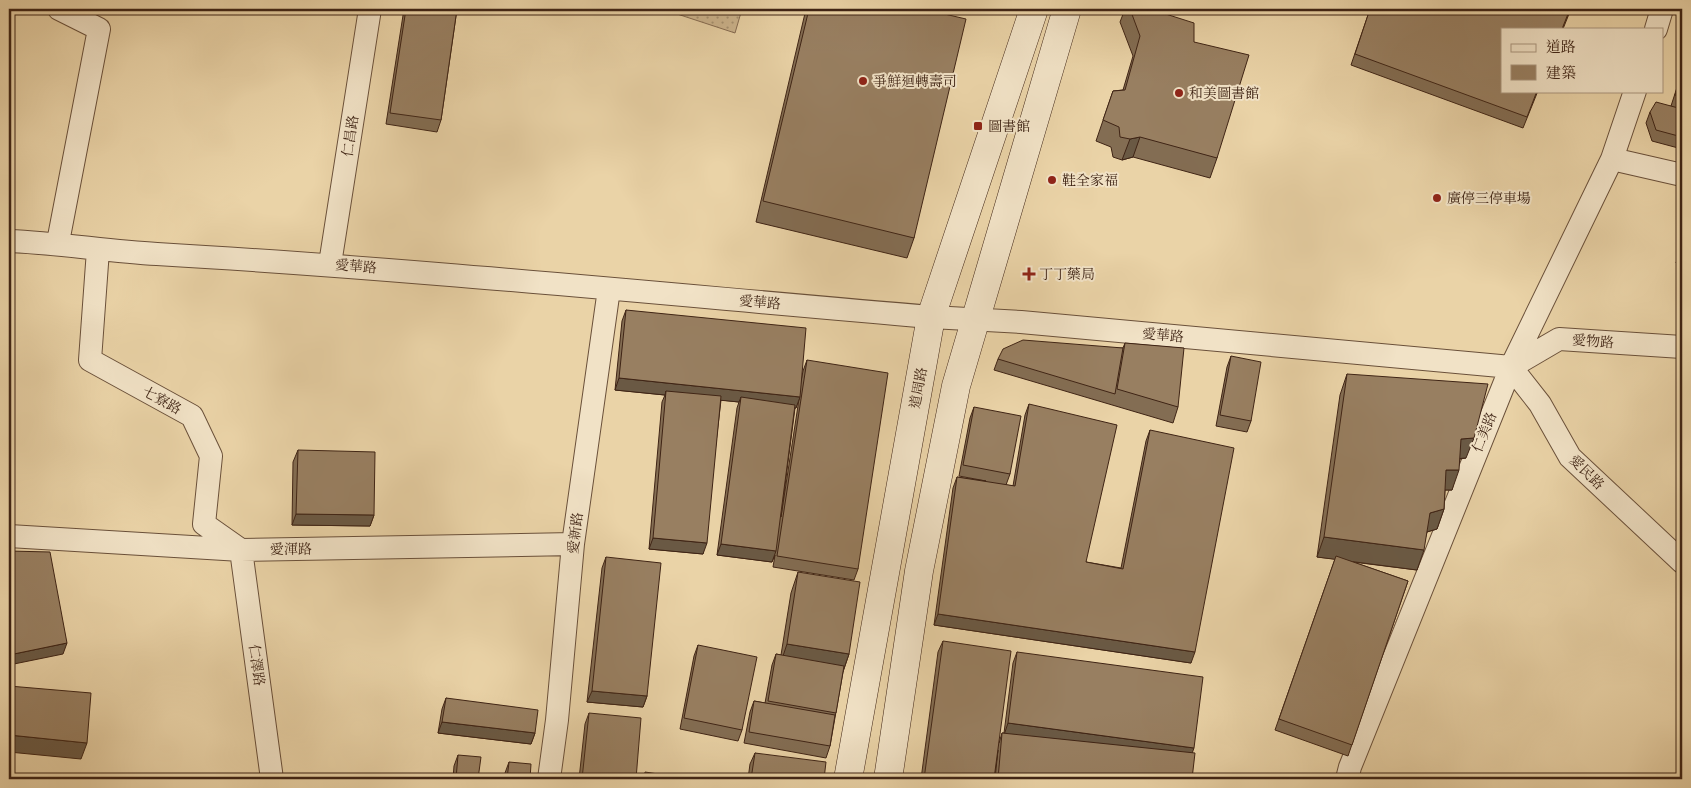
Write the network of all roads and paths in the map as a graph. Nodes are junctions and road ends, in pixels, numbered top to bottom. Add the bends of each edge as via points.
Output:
1 (59, 9) edge
2 (370, 9) edge
3 (1034, 9) edge
4 (1067, 9) edge
5 (1662, 9) edge
6 (1656, 28) edge
7 (1635, 92) edge
8 (1612, 158) junction
9 (1682, 175) edge
10 (9, 241) edge
11 (58, 242) junction
12 (98, 250) junction
13 (330, 264) junction
14 (609, 289) junction
15 (931, 317) junction
16 (974, 320) junction
17 (1682, 348) edge
18 (1511, 367) junction
19 (9, 536) edge
20 (573, 544) junction
21 (241, 550) junction
22 (1682, 562) edge
23 (272, 779) edge
24 (549, 779) edge
25 (848, 779) edge
26 (888, 779) edge
27 (1347, 779) edge

1 - 11 street via 99,29
2 - 13 street, 仁昌路
3 - 15 main road, 道周路
4 - 16 main road
5 - 6 street
7 - 8 street, 仁美路
8 - 9 street
8 - 18 street, 仁美路
10 - 11 street, 愛華路
11 - 12 street, 愛華路
12 - 13 street, 愛華路
12 - 21 street, 七寮路 via 90,360 192,416 211,456 204,524
13 - 14 street, 愛華路
14 - 15 street, 愛華路
14 - 20 street, 愛新路
15 - 16 street, 愛華路
15 - 25 main road, 道周路
16 - 18 street, 愛華路
16 - 26 main road via 956,386 919,571
17 - 18 street, 愛物路 via 1559,339
18 - 22 street, 愛民路 via 1540,404 1570,457
18 - 27 street, 仁美路
19 - 21 street, 愛渾路
20 - 21 street, 愛渾路
20 - 24 street, 愛新路
21 - 23 street, 仁澤路

